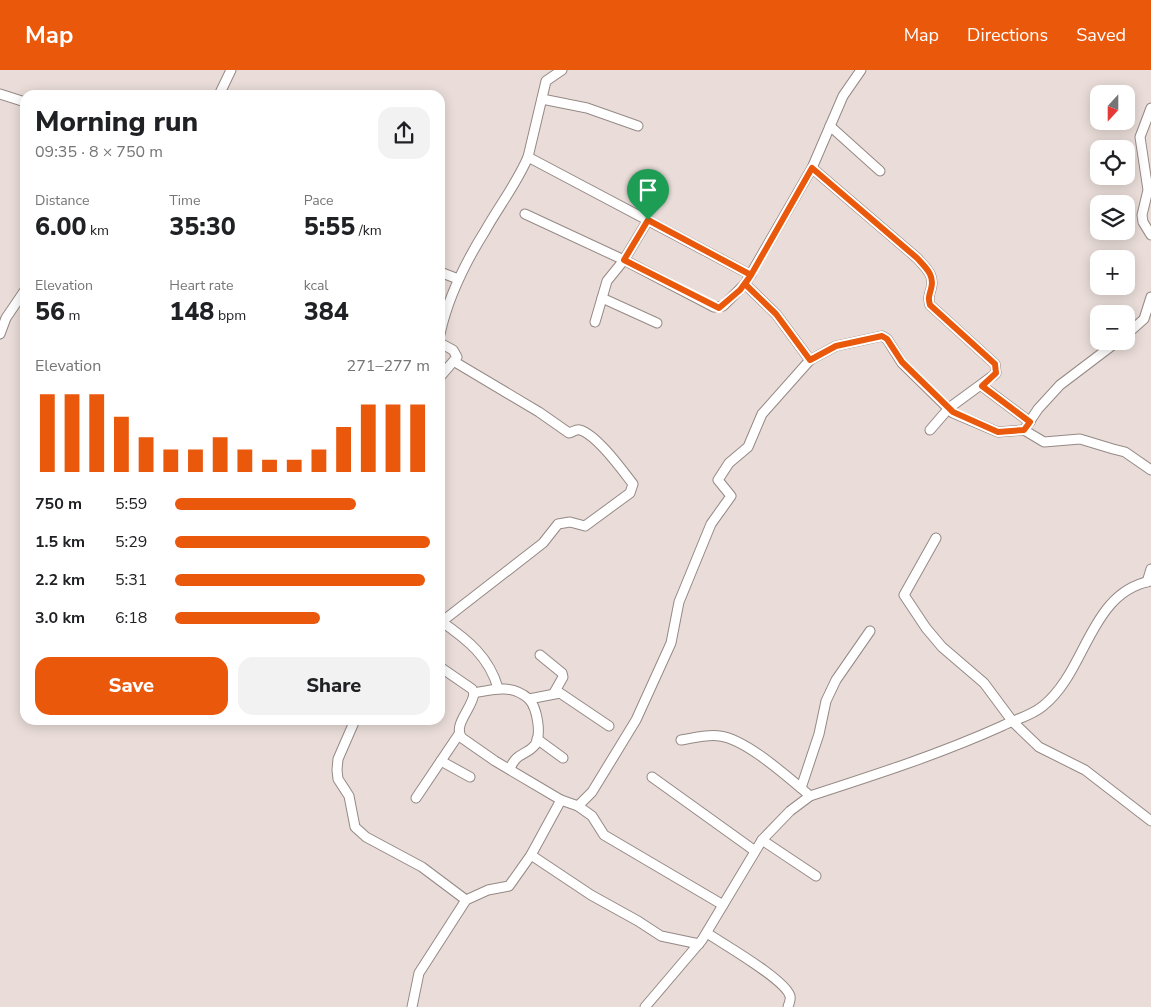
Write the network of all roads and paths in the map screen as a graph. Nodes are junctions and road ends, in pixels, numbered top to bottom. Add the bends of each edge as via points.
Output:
1 (230, 70) edge
2 (562, 70) edge
3 (861, 70) edge
4 (221, 90) edge
5 (0, 94) edge
6 (542, 99) junction
7 (20, 100) edge
8 (1151, 108) edge
9 (638, 126) dead end
10 (830, 126) junction
11 (1151, 130) edge
12 (1141, 132) junction
13 (528, 157) junction
14 (812, 168) junction
15 (880, 171) dead end
16 (524, 214) dead end
17 (648, 220) junction
18 (1151, 235) edge
19 (624, 260) junction
20 (445, 274) edge
21 (751, 275) junction
22 (458, 279) junction
23 (745, 284) junction
24 (20, 296) edge
25 (1151, 297) edge
26 (602, 298) junction
27 (3, 316) edge
28 (445, 319) edge
29 (594, 322) dead end
30 (657, 323) dead end
31 (1135, 328) edge
32 (0, 334) edge
33 (445, 346) edge
34 (1106, 350) edge
35 (810, 360) junction
36 (455, 362) junction
37 (445, 372) edge
38 (982, 386) junction
39 (949, 408) junction
40 (1030, 422) junction
41 (930, 430) dead end
42 (1024, 430) junction
43 (1151, 470) edge
44 (936, 538) dead end
45 (1151, 569) edge
46 (1149, 581) edge
47 (445, 619) edge
48 (445, 625) edge
49 (870, 631) dead end
50 (540, 655) dead end
51 (445, 670) edge
52 (498, 688) junction
53 (474, 693) junction
54 (554, 693) junction
55 (529, 699) junction
56 (1013, 722) junction
57 (353, 725) edge
58 (609, 726) dead end
59 (459, 734) junction
60 (537, 740) junction
61 (681, 740) dead end
62 (563, 758) dead end
63 (441, 761) junction
64 (510, 769) junction
65 (470, 776) dead end
66 (652, 777) dead end
67 (801, 788) junction
68 (810, 796) junction
69 (416, 798) dead end
70 (561, 800) junction
71 (578, 806) junction
72 (1151, 821) edge
73 (762, 840) junction
74 (755, 851) junction
75 (531, 855) junction
76 (816, 876) dead end
77 (466, 900) junction
78 (723, 905) junction
79 (707, 933) junction
80 (699, 944) junction
81 (412, 1007) edge
82 (645, 1007) edge
83 (788, 1007) edge

1 - 4 street
2 - 6 street via 546,81
3 - 10 street via 843,96
5 - 7 street
6 - 9 street via 587,108
6 - 13 street
8 - 12 street
10 - 14 street
10 - 15 street
11 - 12 street
12 - 18 street via 1148,190 1142,214
13 - 17 street
13 - 22 street
14 - 21 street
14 - 38 street via 929,271 933,279 928,298 930,305 995,364 996,373
16 - 19 street
17 - 19 street
17 - 21 street
19 - 23 street via 714,307 723,306
19 - 26 street via 610,276
20 - 22 street
21 - 23 street
22 - 28 street
23 - 35 street via 776,314
24 - 27 street
25 - 31 street via 1144,320
26 - 29 street
26 - 30 street
27 - 32 street
33 - 36 street via 453,350 457,357
34 - 40 street via 1065,380
35 - 39 street via 836,346 882,336 902,362
35 - 71 street via 762,414 748,447 729,462 718,480 731,496 711,524 679,602 671,642 658,676 632,728 592,792
36 - 37 street
36 - 47 street via 569,433 583,431 609,453 633,488 585,526 570,522 558,524 543,543
38 - 39 street
38 - 40 street
39 - 41 street
39 - 42 street via 995,432
40 - 42 street
42 - 43 street via 1044,442 1080,439 1125,452
44 - 56 street via 904,595 942,647 984,683
45 - 46 street
46 - 56 street via 1134,585 1109,604 1050,700 1028,716
48 - 52 street via 483,656
49 - 67 street via 826,700 819,734
50 - 54 street via 562,673
51 - 53 street
52 - 53 street
52 - 55 street via 513,690
53 - 59 street
54 - 55 street
54 - 58 street via 567,695
55 - 60 street via 535,707
56 - 68 street via 973,740
56 - 72 street via 1039,747 1085,770
57 - 77 street via 336,770 348,796 355,827 366,837 422,867
59 - 63 street
59 - 64 street
60 - 62 street
60 - 64 street via 518,755
61 - 67 street via 713,736 728,738 764,759
63 - 65 street
63 - 69 street
64 - 70 street
66 - 74 street
67 - 68 street
68 - 73 street
70 - 71 street
70 - 75 street
71 - 78 street via 592,816 604,835
73 - 74 street
73 - 76 street
74 - 78 street
75 - 77 street via 510,886 480,892
75 - 80 street via 661,936
77 - 81 street via 419,974
78 - 79 street
79 - 80 street
79 - 83 street via 769,974 789,993
80 - 82 street

